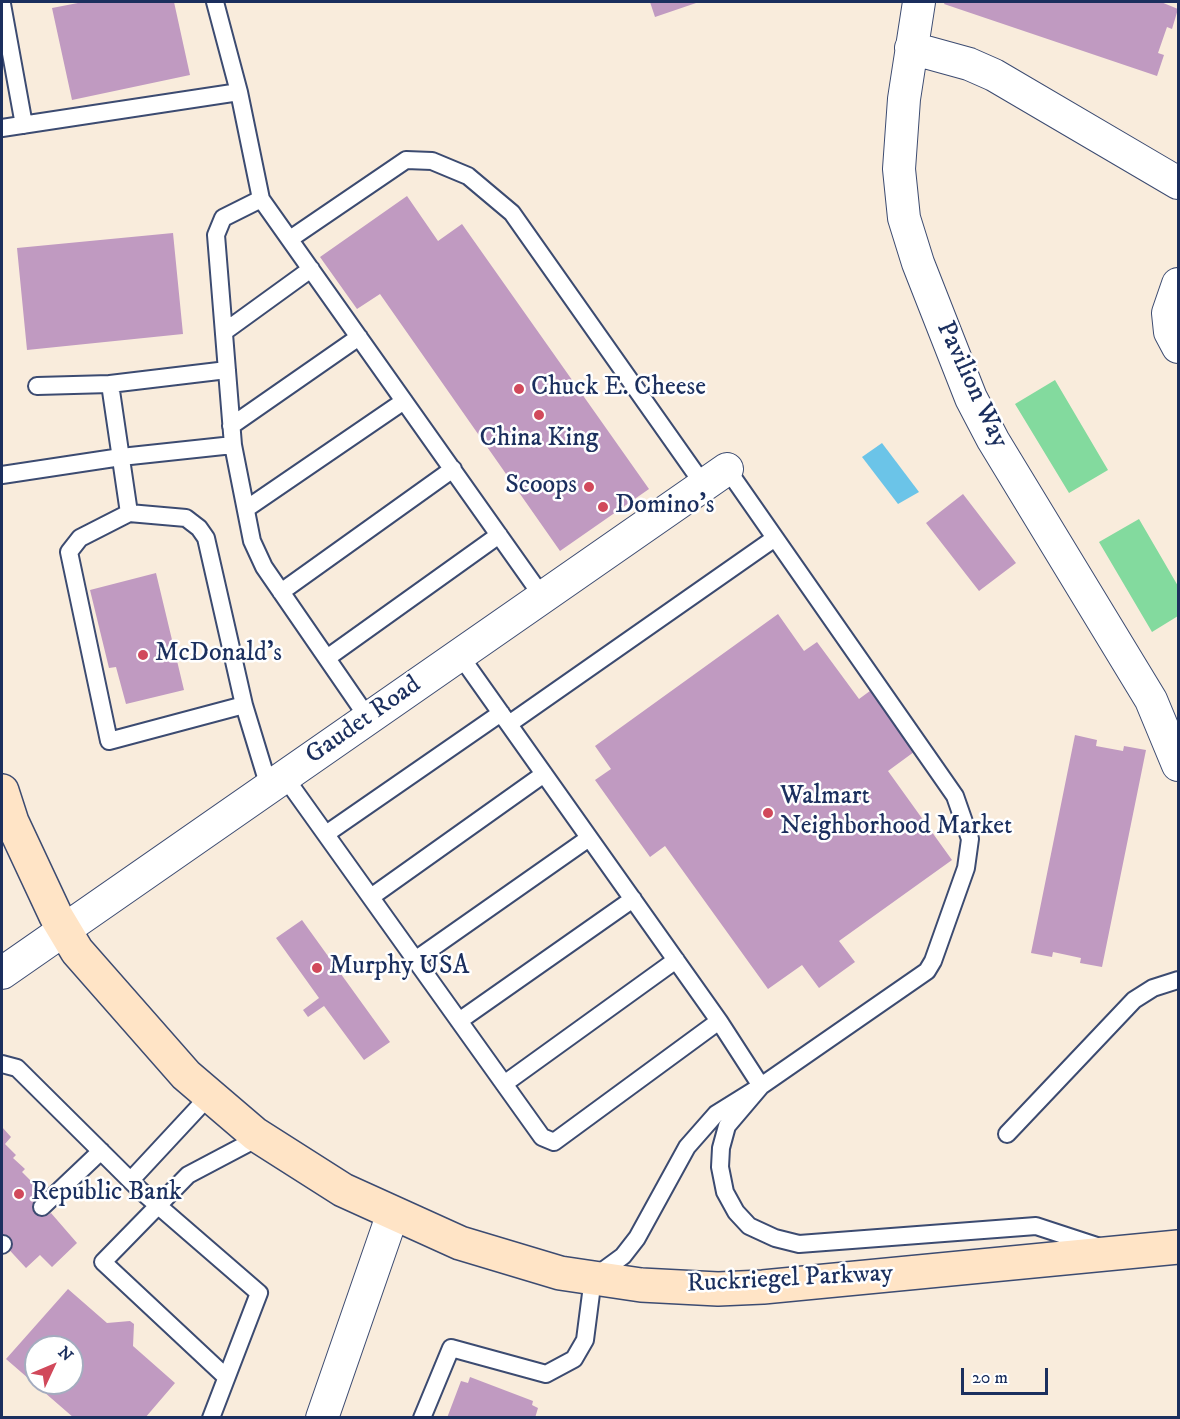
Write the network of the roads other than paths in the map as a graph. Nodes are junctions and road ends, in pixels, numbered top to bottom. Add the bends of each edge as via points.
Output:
1 (215, 2) edge
2 (919, 2) edge
3 (2, 3) edge
4 (911, 48) junction
5 (238, 92) junction
6 (24, 125) junction
7 (2, 128) edge
8 (1179, 183) edge
9 (261, 199) junction
10 (290, 239) junction
11 (311, 269) junction
12 (1179, 284) edge
13 (224, 332) junction
14 (359, 337) junction
15 (1179, 347) edge
16 (227, 370) junction
17 (110, 384) junction
18 (38, 386) dead end
19 (404, 401) junction
20 (231, 426) junction
21 (233, 445) junction
22 (121, 457) junction
23 (453, 469) junction
24 (2, 475) edge
25 (715, 477) junction
26 (246, 509) junction
27 (129, 513) junction
28 (499, 535) junction
29 (775, 538) junction
30 (281, 592) junction
31 (542, 596) junction
32 (459, 654) junction
33 (327, 658) junction
34 (244, 705) junction
35 (368, 718) junction
36 (505, 719) junction
37 (1179, 765) edge
38 (544, 774) junction
39 (276, 781) junction
40 (2, 791) edge
41 (7, 817) edge
42 (326, 834) junction
43 (589, 838) junction
44 (371, 897) junction
45 (633, 899) junction
46 (64, 929) junction
47 (415, 960) junction
48 (676, 960) junction
49 (2, 973) edge
50 (1179, 980) edge
51 (459, 1021) junction
52 (719, 1021) junction
53 (2, 1064) edge
54 (504, 1084) junction
55 (761, 1086) junction
56 (210, 1095) junction
57 (1007, 1134) dead end
58 (260, 1137) junction
59 (101, 1151) junction
60 (131, 1180) junction
61 (157, 1205) junction
62 (42, 1207) dead end
63 (393, 1213) junction
64 (1179, 1247) edge
65 (1118, 1253) junction
66 (593, 1278) junction
67 (226, 1377) junction
68 (211, 1418) edge
69 (322, 1418) edge
70 (422, 1418) edge

1 - 5 lane
2 - 4 street, Pavilion Way
3 - 6 lane
4 - 8 street via 994,75
4 - 37 street, Pavilion Way via 899,169 904,218 918,263 971,398 1151,700
5 - 6 lane
5 - 9 lane
6 - 7 lane
9 - 10 lane
9 - 13 lane via 223,218 216,235
10 - 11 lane
10 - 25 lane via 406,160 432,160 468,176 512,213
11 - 13 lane
11 - 14 lane
12 - 15 street via 1168,312 1170,332
13 - 16 lane
14 - 19 lane
14 - 20 lane
16 - 17 lane
16 - 20 lane
17 - 18 lane
17 - 22 lane
19 - 23 lane
19 - 26 lane
20 - 21 lane
21 - 22 lane
21 - 26 lane
22 - 24 lane
22 - 27 lane
23 - 28 lane
23 - 30 lane
25 - 29 lane
25 - 31 street, Gaudet Road
26 - 30 lane via 252,541
27 - 34 lane via 186,518 206,538
27 - 34 lane via 80,538 69,552 109,741
28 - 31 lane
28 - 33 lane
29 - 36 lane
29 - 55 lane via 955,796 970,839 966,868 927,971
30 - 33 lane
31 - 32 street, Gaudet Road
32 - 35 street, Gaudet Road
32 - 36 lane
33 - 35 lane
34 - 39 lane
35 - 39 street, Gaudet Road
36 - 38 lane
36 - 42 lane
38 - 43 lane
38 - 44 lane
39 - 42 lane
39 - 46 street, Gaudet Road
40 - 41 main road, Ruckriegel Parkway
41 - 46 main road, Ruckriegel Parkway
42 - 44 lane
43 - 45 lane
43 - 47 lane
44 - 47 lane
45 - 48 lane
45 - 51 lane
46 - 49 street, Gaudet Road
46 - 56 main road, Ruckriegel Parkway via 77,951 151,1037
47 - 51 lane
48 - 52 lane
48 - 54 lane
50 - 57 lane via 1153,988 1134,1000
51 - 54 lane
52 - 54 lane via 554,1142 542,1137
52 - 55 lane
53 - 59 lane via 17,1068
55 - 65 lane via 727,1126 720,1167 725,1192 736,1212 749,1226 766,1234 799,1244 1036,1227
55 - 66 lane via 716,1114 687,1147 637,1238 623,1256
56 - 58 main road, Ruckriegel Parkway
56 - 60 lane
58 - 61 lane via 188,1175
58 - 63 main road, Ruckriegel Parkway via 343,1190
59 - 60 lane
59 - 62 lane
60 - 61 lane
61 - 67 lane via 259,1293
61 - 67 lane via 103,1262
63 - 66 main road, Ruckriegel Parkway via 460,1243 560,1273
63 - 69 street
64 - 65 main road, Ruckriegel Parkway
65 - 66 main road, Ruckriegel Parkway via 763,1287 641,1285
66 - 70 lane via 585,1340 574,1359 546,1374 451,1348
67 - 68 lane

